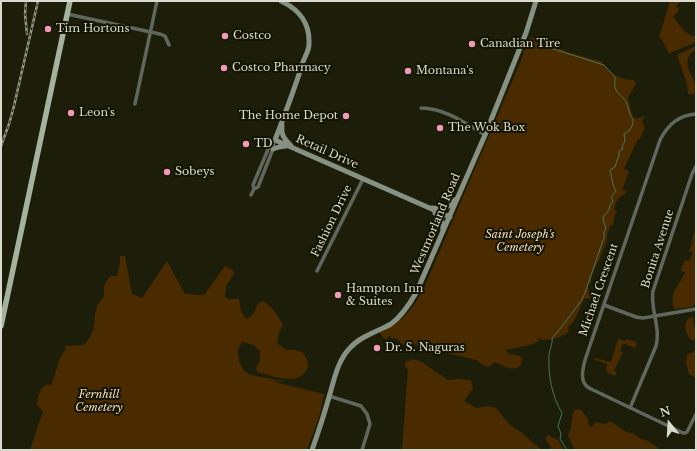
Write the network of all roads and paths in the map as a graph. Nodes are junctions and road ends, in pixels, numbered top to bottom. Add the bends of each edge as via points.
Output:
1 (70, 1) edge
2 (157, 1) edge
3 (281, 1) edge
4 (536, 1) edge
5 (67, 14) junction
6 (151, 32) junction
7 (169, 45) dead end
8 (135, 104) dead end
9 (421, 108) dead end
10 (696, 114) edge
11 (282, 121) junction
12 (485, 135) junction
13 (275, 140) junction
14 (291, 147) junction
15 (272, 150) junction
16 (696, 166) edge
17 (363, 179) junction
18 (254, 189) junction
19 (252, 195) dead end
20 (458, 196) junction
21 (429, 208) junction
22 (450, 217) junction
23 (442, 234) junction
24 (317, 271) dead end
25 (604, 305) junction
26 (696, 309) edge
27 (654, 317) junction
28 (1, 326) edge
29 (329, 396) junction
30 (630, 408) junction
31 (696, 414) edge
32 (312, 450) edge
33 (362, 450) edge

1 - 5 main road
2 - 6 street
3 - 11 street via 299,13 308,35 298,80
4 - 12 street, Westmorland Road via 526,33
5 - 6 street
5 - 28 main road
6 - 7 street via 164,35
6 - 8 street
9 - 12 street via 448,114
10 - 25 street, Michael Crescent via 687,115 676,121 660,140
11 - 13 street
11 - 14 street via 283,137
12 - 20 street, Westmorland Road
13 - 14 street, Retail Drive
13 - 15 street
13 - 18 street via 269,147
14 - 15 street
14 - 17 street, Retail Drive
15 - 18 street via 258,187
16 - 27 street, Bonita Avenue via 654,288
17 - 21 street, Retail Drive
17 - 24 street, Fashion Drive
18 - 19 street
20 - 21 street via 446,208
20 - 22 street, Westmorland Road
21 - 22 street, Retail Drive
21 - 23 street via 441,219
22 - 23 street, Westmorland Road
23 - 29 street, Westmorland Road via 416,293 404,312 392,323 359,340 350,348 340,364
25 - 27 street via 639,318
25 - 30 street, Michael Crescent via 585,360 583,381 586,387
26 - 27 street
27 - 30 street, Bonita Avenue via 657,342
29 - 32 street, Westmorland Road
29 - 33 street via 361,406 367,414 370,424
30 - 31 street, Michael Crescent via 682,433 688,431

